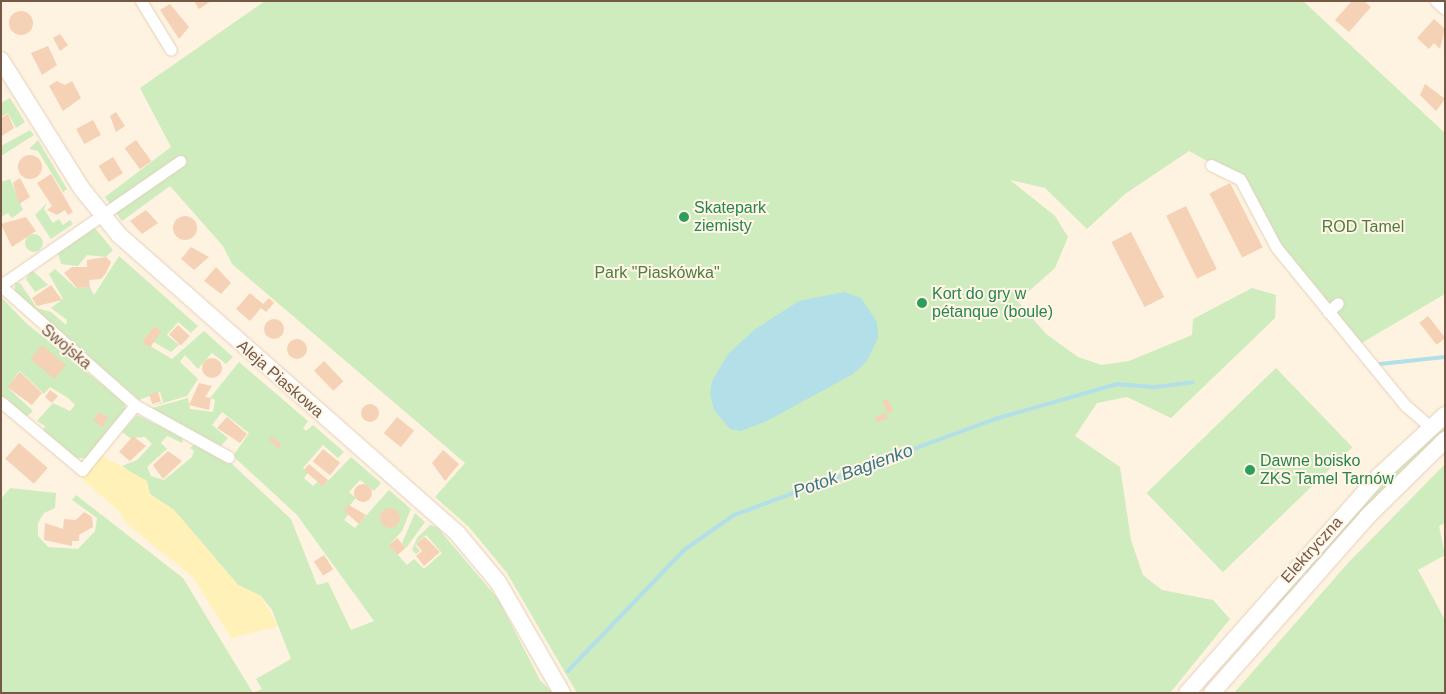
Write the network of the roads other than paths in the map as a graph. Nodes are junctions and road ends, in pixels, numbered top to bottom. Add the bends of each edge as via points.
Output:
1 (141, 1) edge
2 (1436, 1) edge
3 (1445, 9) edge
4 (171, 50) dead end
5 (1, 60) edge
6 (180, 161) dead end
7 (1211, 165) dead end
8 (102, 215) junction
9 (1, 285) edge
10 (1338, 303) dead end
11 (1328, 312) junction
12 (1, 402) edge
13 (135, 405) junction
14 (1445, 415) edge
15 (1430, 427) junction
16 (1445, 440) edge
17 (229, 457) dead end
18 (562, 693) edge
19 (1187, 693) edge
20 (1212, 693) edge

1 - 4 street
2 - 3 street
5 - 8 street, Aleja Piaskowa
6 - 8 street
7 - 11 street via 1240,179 1276,247
8 - 9 street
8 - 18 street, Aleja Piaskowa via 154,270 457,532 498,582
9 - 13 street, Swojska
10 - 11 street
11 - 15 street via 1405,405
12 - 13 street via 82,470
13 - 17 street, Swojska
14 - 15 street, Elektryczna
15 - 19 street, Elektryczna via 1379,476
16 - 20 street, Elektryczna via 1367,518

